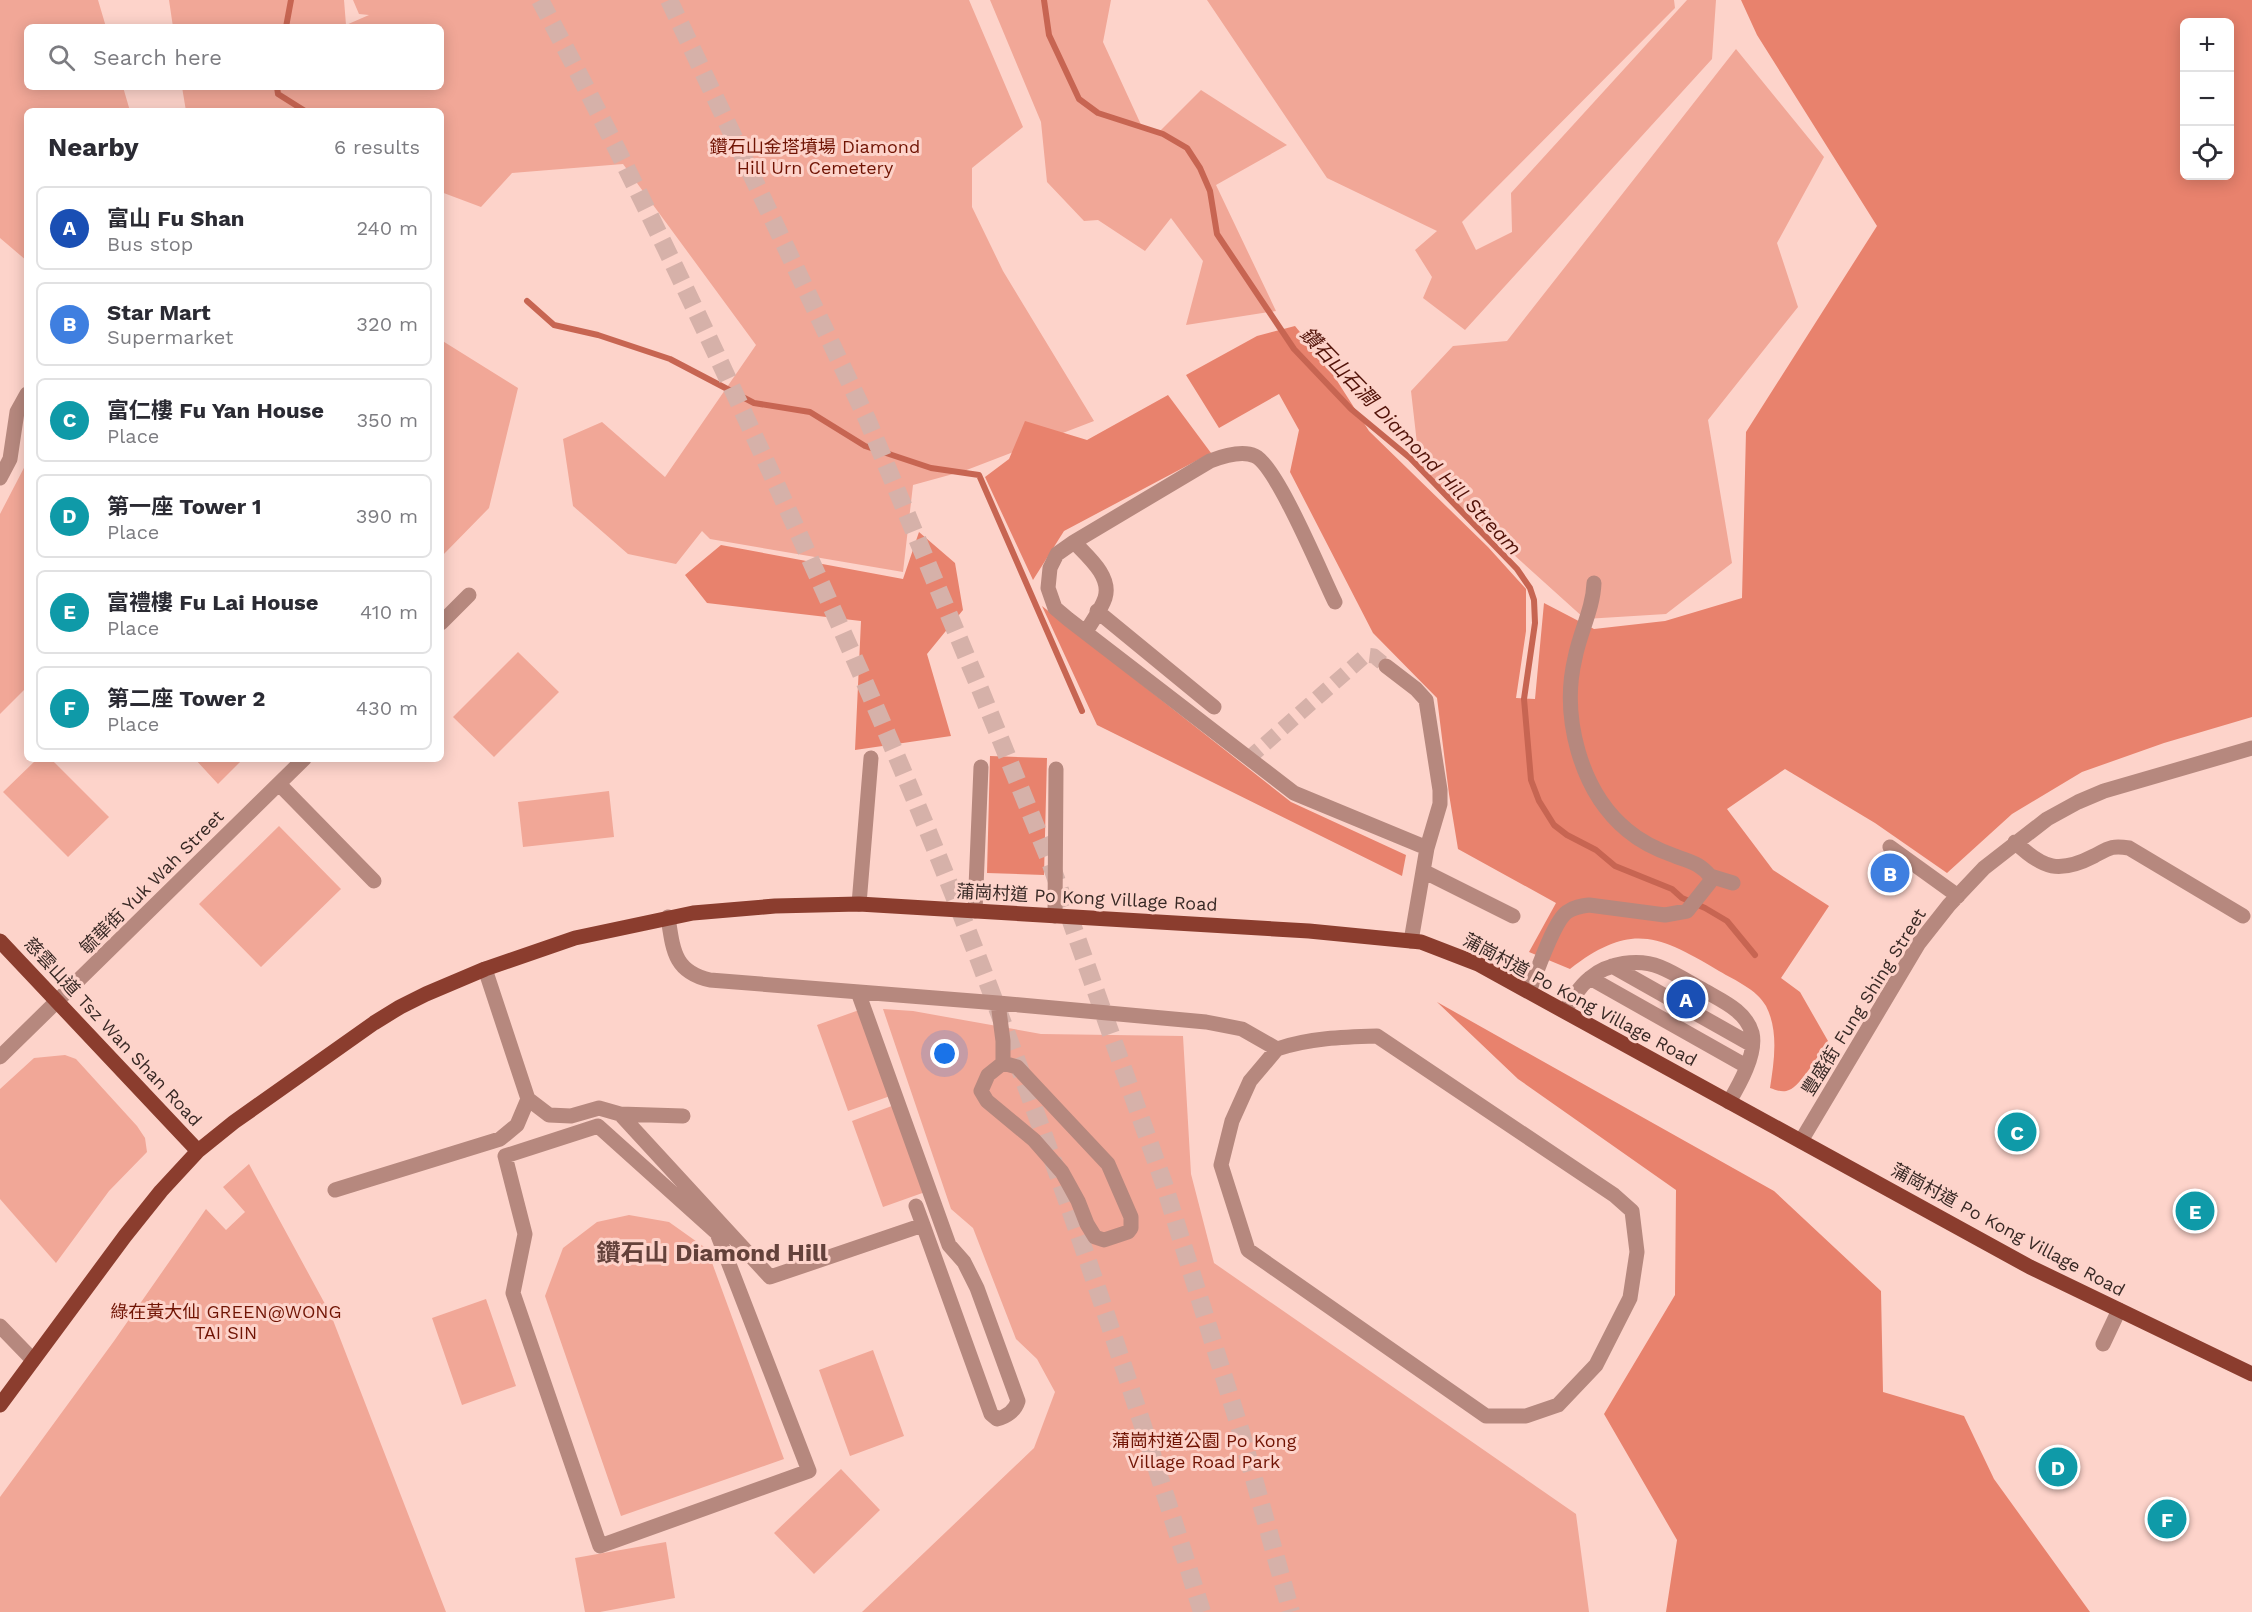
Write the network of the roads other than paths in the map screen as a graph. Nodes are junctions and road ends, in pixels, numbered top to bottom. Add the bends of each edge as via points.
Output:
1 (24, 399) edge
2 (0, 478) edge
3 (1074, 542) junction
4 (1594, 583) dead end
5 (469, 595) dead end
6 (1335, 602) dead end
7 (1097, 611) junction
8 (444, 620) edge
9 (1086, 632) junction
10 (1386, 666) tunnel mouth
11 (1214, 707) dead end
12 (2252, 748) edge
13 (871, 758) dead end
14 (301, 762) edge
15 (981, 767) dead end
16 (1056, 769) dead end
17 (279, 784) junction
18 (2015, 842) junction
19 (1890, 847) dead end
20 (1427, 848) junction
21 (1423, 872) junction
22 (374, 880) dead end
23 (1709, 882) junction
24 (1733, 883) dead end
25 (1958, 896) junction
26 (859, 904) junction
27 (975, 911) junction
28 (1055, 916) junction
29 (1513, 916) dead end
30 (2243, 916) dead end
31 (668, 918) junction
32 (0, 941) edge
33 (1410, 941) junction
34 (1612, 966) junction
35 (485, 969) junction
36 (1590, 978) junction
37 (858, 992) junction
38 (1528, 992) junction
39 (58, 1001) junction
40 (998, 1003) junction
41 (1565, 1011) junction
42 (1752, 1045) junction
43 (1277, 1049) junction
44 (0, 1057) edge
45 (1003, 1063) junction
46 (1746, 1066) junction
47 (528, 1099) junction
48 (1729, 1102) junction
49 (620, 1114) junction
50 (683, 1116) dead end
51 (1801, 1142) junction
52 (198, 1151) junction
53 (505, 1156) joint
54 (335, 1190) dead end
55 (916, 1206) dead end
56 (923, 1226) junction
57 (956, 1253) junction
58 (943, 1280) junction
59 (2119, 1310) junction
60 (0, 1326) edge
61 (2103, 1344) dead end
62 (33, 1360) junction
63 (2252, 1374) edge
64 (0, 1405) edge

1 - 2 street via 17,412 10,459
3 - 6 street via 1210,461 1244,453 1257,457 1268,469 1289,504
3 - 7 street via 1106,582 1105,597
3 - 9 street via 1058,554 1050,568 1048,588 1055,608
4 - 23 street via 1594,597 1575,657 1571,684 1574,731 1583,767 1624,828 1651,846 1699,864
5 - 8 street
7 - 9 street
7 - 11 street
9 - 20 street via 1294,793
10 - 20 street via 1426,700 1440,804
12 - 18 street, 豐盛街 Fung Shing Street via 2104,791 2047,819
13 - 26 street
14 - 17 street, 毓華街 Yuk Wah Street
15 - 27 street
16 - 28 street
17 - 22 street
17 - 39 street, 毓華街 Yuk Wah Street
18 - 25 street, 豐盛街 Fung Shing Street
18 - 30 street via 2046,865 2061,869 2114,845 2129,848
19 - 25 street
20 - 21 street
21 - 29 street
21 - 33 street
23 - 24 street
23 - 38 street via 1687,911 1665,915 1589,905 1565,913
25 - 51 street, 豐盛街 Fung Shing Street via 1919,943
26 - 27 main road, 蒲崗村道 Po Kong Village Road
26 - 31 main road, 蒲崗村道 Po Kong Village Road via 738,908
27 - 28 main road, 蒲崗村道 Po Kong Village Road
28 - 33 main road, 蒲崗村道 Po Kong Village Road
31 - 35 main road, 蒲崗村道 Po Kong Village Road via 575,938
31 - 37 street via 676,955 684,970 697,977
32 - 39 main road, 慈雲山道 Tsz Wan Shan Road
33 - 38 main road, 蒲崗村道 Po Kong Village Road via 1478,964
34 - 36 street
34 - 42 street
34 - 42 street via 1660,966 1740,1013 1752,1034
35 - 47 street
35 - 52 main road, 蒲崗村道 Po Kong Village Road via 426,994 374,1023 267,1097
36 - 41 street
36 - 46 street
37 - 40 street
37 - 57 street via 949,1245
38 - 41 main road, 蒲崗村道 Po Kong Village Road
39 - 44 street, 毓華街 Yuk Wah Street
39 - 52 main road, 慈雲山道 Tsz Wan Shan Road
40 - 43 street via 1206,1022 1242,1029
40 - 45 street
41 - 48 main road, 蒲崗村道 Po Kong Village Road
42 - 46 street
43 - 43 street via 1339,1037 1377,1036 1614,1195 1632,1211 1637,1252 1629,1298 1596,1365 1558,1405 1526,1416 1486,1416 1248,1250 1221,1165 1232,1121 1250,1081
45 - 45 street via 988,1075 981,1091 987,1101 1034,1140 1062,1172 1095,1237 1104,1240 1128,1232 1131,1217 1108,1164 1017,1066
46 - 48 street
47 - 49 street via 549,1115 571,1116 599,1108
47 - 54 street via 517,1125 500,1139
48 - 51 main road, 蒲崗村道 Po Kong Village Road
49 - 50 street
49 - 56 street via 770,1277
51 - 59 main road, 蒲崗村道 Po Kong Village Road via 2030,1267
52 - 62 main road, 蒲崗村道 Po Kong Village Road via 125,1236
53 - 53 street via 598,1126 717,1233 809,1471 600,1546 513,1293 525,1234
55 - 56 street
56 - 58 street
57 - 58 street
57 - 58 street via 976,1288 1018,1401 1000,1419 991,1414
59 - 61 street
59 - 63 main road, 蒲崗村道 Po Kong Village Road
60 - 62 street
62 - 64 main road, 蒲崗村道 Po Kong Village Road

